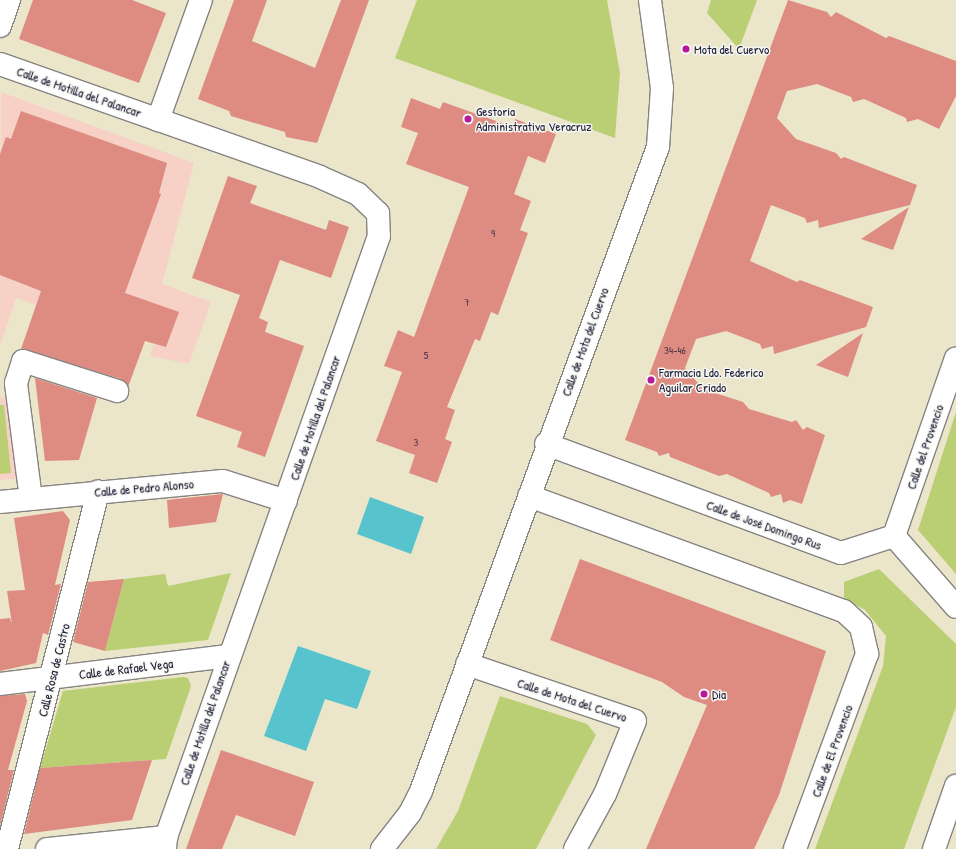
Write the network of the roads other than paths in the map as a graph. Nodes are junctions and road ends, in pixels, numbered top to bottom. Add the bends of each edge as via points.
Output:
1 (9, 0) edge
2 (201, 0) edge
3 (648, 4) edge
4 (0, 26) edge
5 (0, 64) edge
6 (158, 120) junction
7 (956, 358) edge
8 (116, 391) dead end
9 (546, 444) junction
10 (98, 491) junction
11 (528, 496) junction
12 (31, 499) junction
13 (286, 501) junction
14 (0, 502) edge
15 (894, 536) junction
16 (956, 607) edge
17 (229, 656) junction
18 (467, 664) junction
19 (52, 679) junction
20 (0, 684) edge
21 (956, 786) edge
22 (165, 843) edge
23 (7, 849) edge
24 (47, 849) edge
25 (382, 849) edge
26 (576, 849) edge
27 (795, 849) edge
28 (934, 849) edge

1 - 4 street
2 - 6 street, Calle de Motilla del Palancar
3 - 9 street, Calle de Mota del Cuervo via 662,88 658,146
5 - 6 street, Calle de Motilla del Palancar
6 - 13 street, Calle de Motilla del Palancar via 326,180 358,194 378,213 379,236
7 - 15 street, Calle del Provencio
8 - 12 street via 23,361 16,382
9 - 11 street, Calle de Mota del Cuervo
9 - 15 street, Calle de José Domingo Rus via 842,553
10 - 12 street, Calle de Pedro Alonso
10 - 13 street, Calle de Pedro Alonso via 223,481
10 - 19 street, Calle Rosa de Castro
11 - 18 street, Calle de Mota del Cuervo
11 - 27 street, Calle de El Provencio via 844,610 861,627 867,654
12 - 14 street, Calle de Pedro Alonso
13 - 17 street, Calle de Motilla del Palancar
15 - 16 street
17 - 19 street, Calle de Rafael Vega
17 - 22 street, Calle de Motilla del Palancar
18 - 25 street, Calle de Mota del Cuervo via 421,791 410,813
18 - 26 street, Calle de Mota del Cuervo via 635,721 605,794
19 - 20 street, Calle de Rafael Vega
19 - 23 street, Calle Rosa de Castro
21 - 28 street
22 - 24 street

